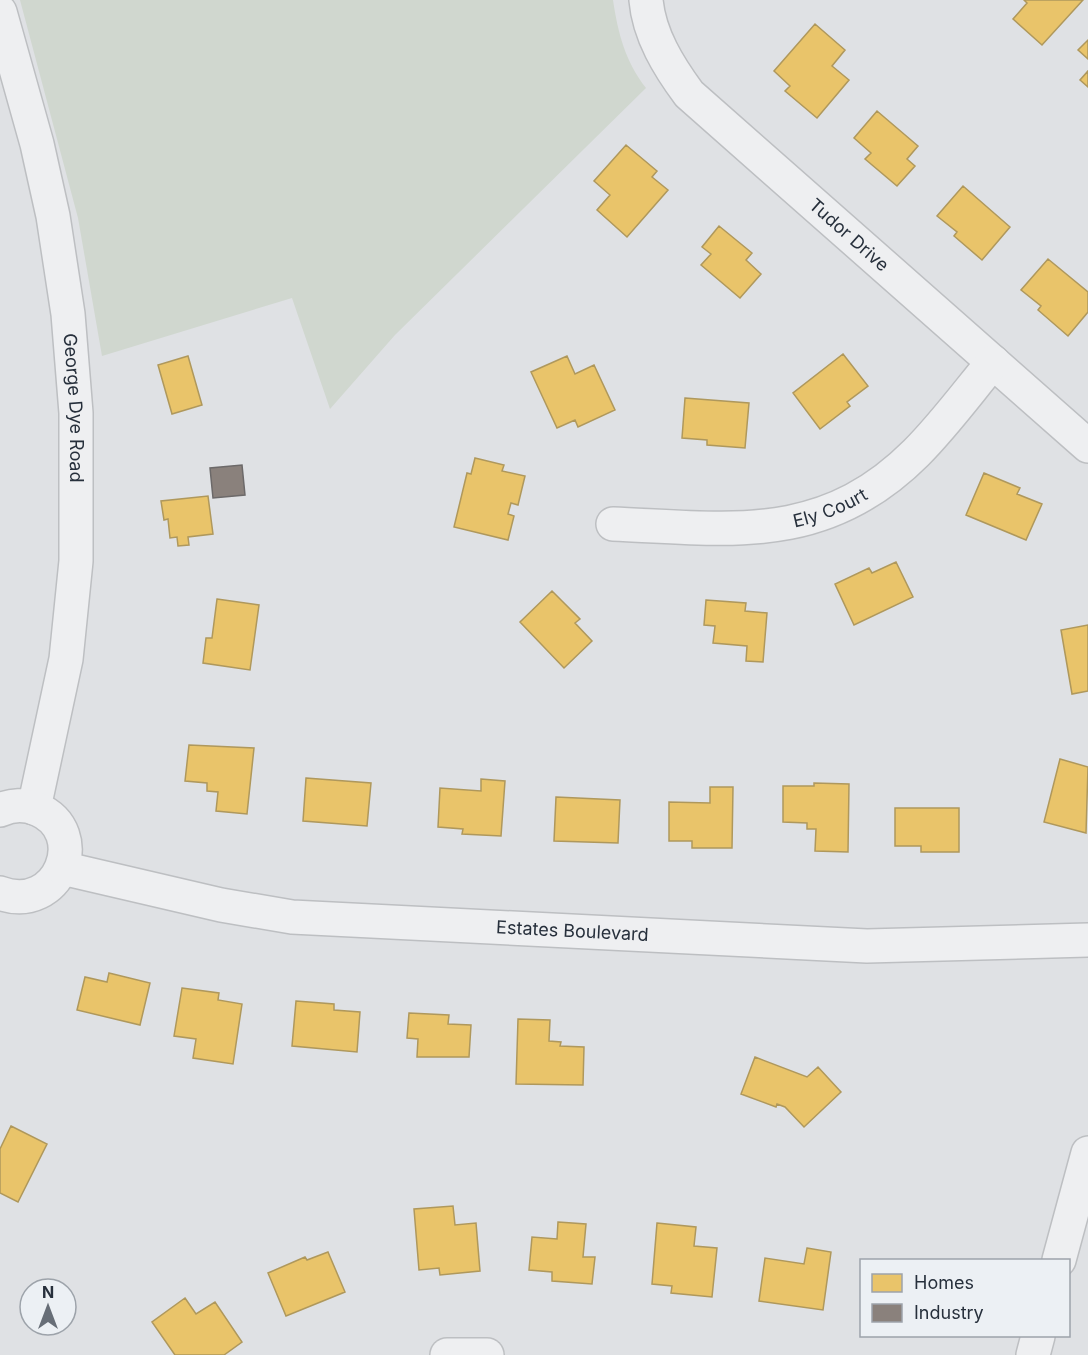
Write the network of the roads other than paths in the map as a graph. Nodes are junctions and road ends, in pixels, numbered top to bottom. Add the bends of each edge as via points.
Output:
1 (646, 0) edge
2 (0, 12) edge
3 (993, 362) junction
4 (1088, 446) edge
5 (613, 524) dead end
6 (34, 808) junction
7 (0, 810) edge
8 (62, 868) junction
9 (3, 903) edge
10 (1088, 940) edge
11 (1088, 1153) edge
12 (1059, 1259) edge
13 (1038, 1337) edge
14 (447, 1355) edge
15 (488, 1355) edge
16 (1033, 1355) edge

1 - 3 street, Tudor Drive via 656,39 689,94
2 - 6 street, George Dye Road via 38,144 53,216 68,314 76,413 76,561 66,660
3 - 4 street, Tudor Drive
3 - 5 street, Ely Court via 917,452 856,499 821,515 784,525 742,529
6 - 7 street via 20,805
6 - 8 street via 45,813 61,832 65,844
8 - 9 street via 46,889
8 - 10 street, Estates Boulevard via 221,905 326,919 867,946
11 - 12 street
13 - 16 street
14 - 15 street

